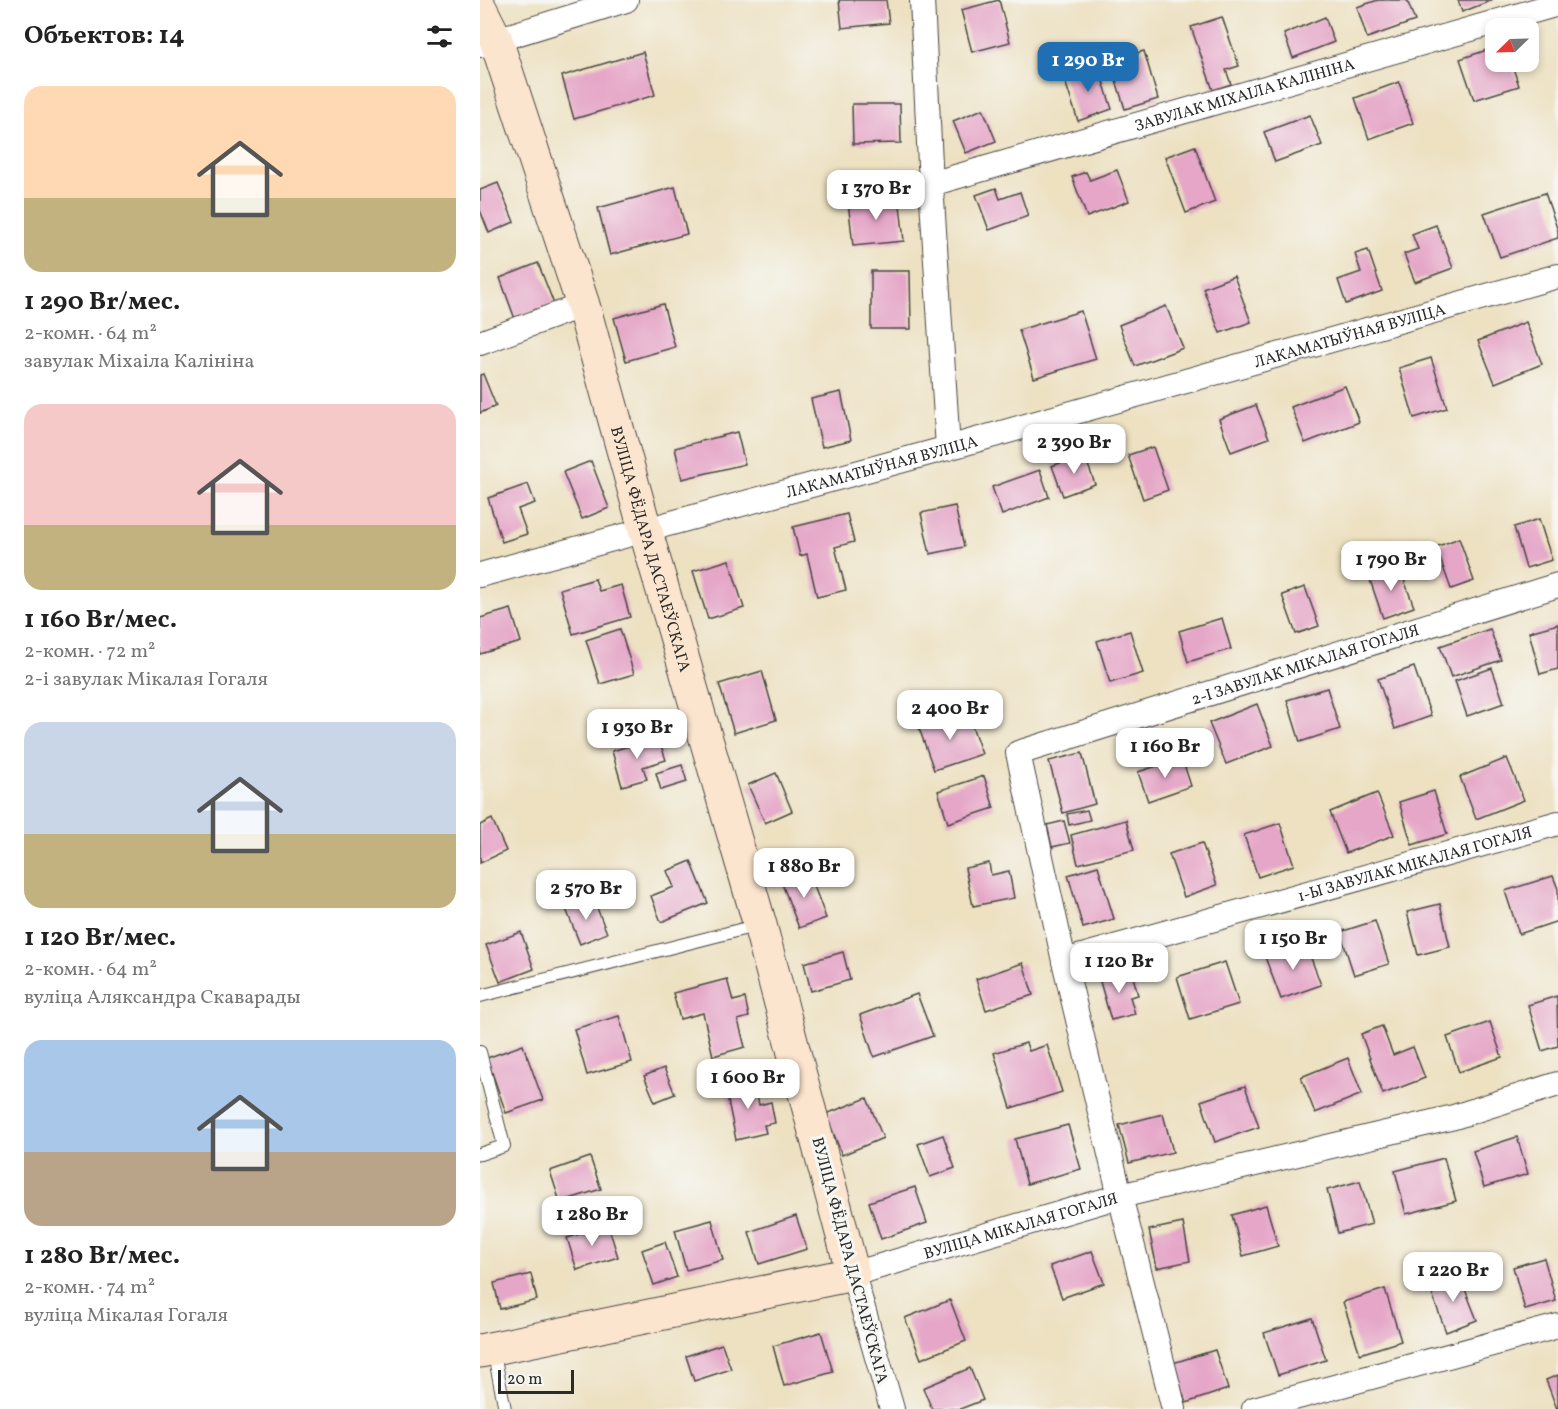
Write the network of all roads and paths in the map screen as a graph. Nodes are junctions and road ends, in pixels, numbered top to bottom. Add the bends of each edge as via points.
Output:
1 (626, 0) edge
2 (922, 0) edge
3 (1558, 4) edge
4 (1530, 6) edge
5 (480, 8) edge
6 (488, 43) edge
7 (931, 184) junction
8 (1558, 276) edge
9 (583, 305) junction
10 (480, 343) edge
11 (948, 448) junction
12 (645, 529) junction
13 (480, 575) edge
14 (1558, 585) edge
15 (1558, 823) edge
16 (760, 925) junction
17 (1064, 961) junction
18 (480, 996) edge
19 (480, 1052) edge
20 (1558, 1084) edge
21 (480, 1154) edge
22 (1120, 1197) junction
23 (853, 1274) junction
24 (1558, 1326) edge
25 (487, 1350) edge
26 (505, 1409) edge
27 (892, 1409) edge
28 (1174, 1409) edge
29 (1254, 1409) edge

1 - 6 street
2 - 7 street
3 - 4 street, ЗАВУЛАК МІХАІЛА КАЛІНІНА
4 - 7 street, ЗАВУЛАК МІХАІЛА КАЛІНІНА
5 - 6 street, ВУЛІЦА ФЁДАРА ДАСТАЕЎСКАГА
6 - 9 street, ВУЛІЦА ФЁДАРА ДАСТАЕЎСКАГА
7 - 11 street
8 - 11 street, ЛАКАМАТЫЎНАЯ ВУЛІЦА
9 - 10 street
9 - 12 street, ВУЛІЦА ФЁДАРА ДАСТАЕЎСКАГА
11 - 12 street, ЛАКАМАТЫЎНАЯ ВУЛІЦА
12 - 13 street, ЛАКАМАТЫЎНАЯ ВУЛІЦА
12 - 16 street, ВУЛІЦА ФЁДАРА ДАСТАЕЎСКАГА
14 - 17 street, 2-І ЗАВУЛАК МІКАЛАЯ ГОГАЛЯ via 1018,753
15 - 17 street, 1-Ы ЗАВУЛАК МІКАЛАЯ ГОГАЛЯ
16 - 18 lane
16 - 23 street, ВУЛІЦА ФЁДАРА ДАСТАЕЎСКАГА
17 - 22 street
19 - 21 lane via 504,1146
20 - 22 street, ВУЛІЦА МІКАЛАЯ ГОГАЛЯ via 1454,1117
22 - 23 street, ВУЛІЦА МІКАЛАЯ ГОГАЛЯ
22 - 28 street
23 - 25 street, ВУЛІЦА МІКАЛАЯ ГОГАЛЯ
23 - 27 street, ВУЛІЦА ФЁДАРА ДАСТАЕЎСКАГА
24 - 29 street
25 - 26 lane

